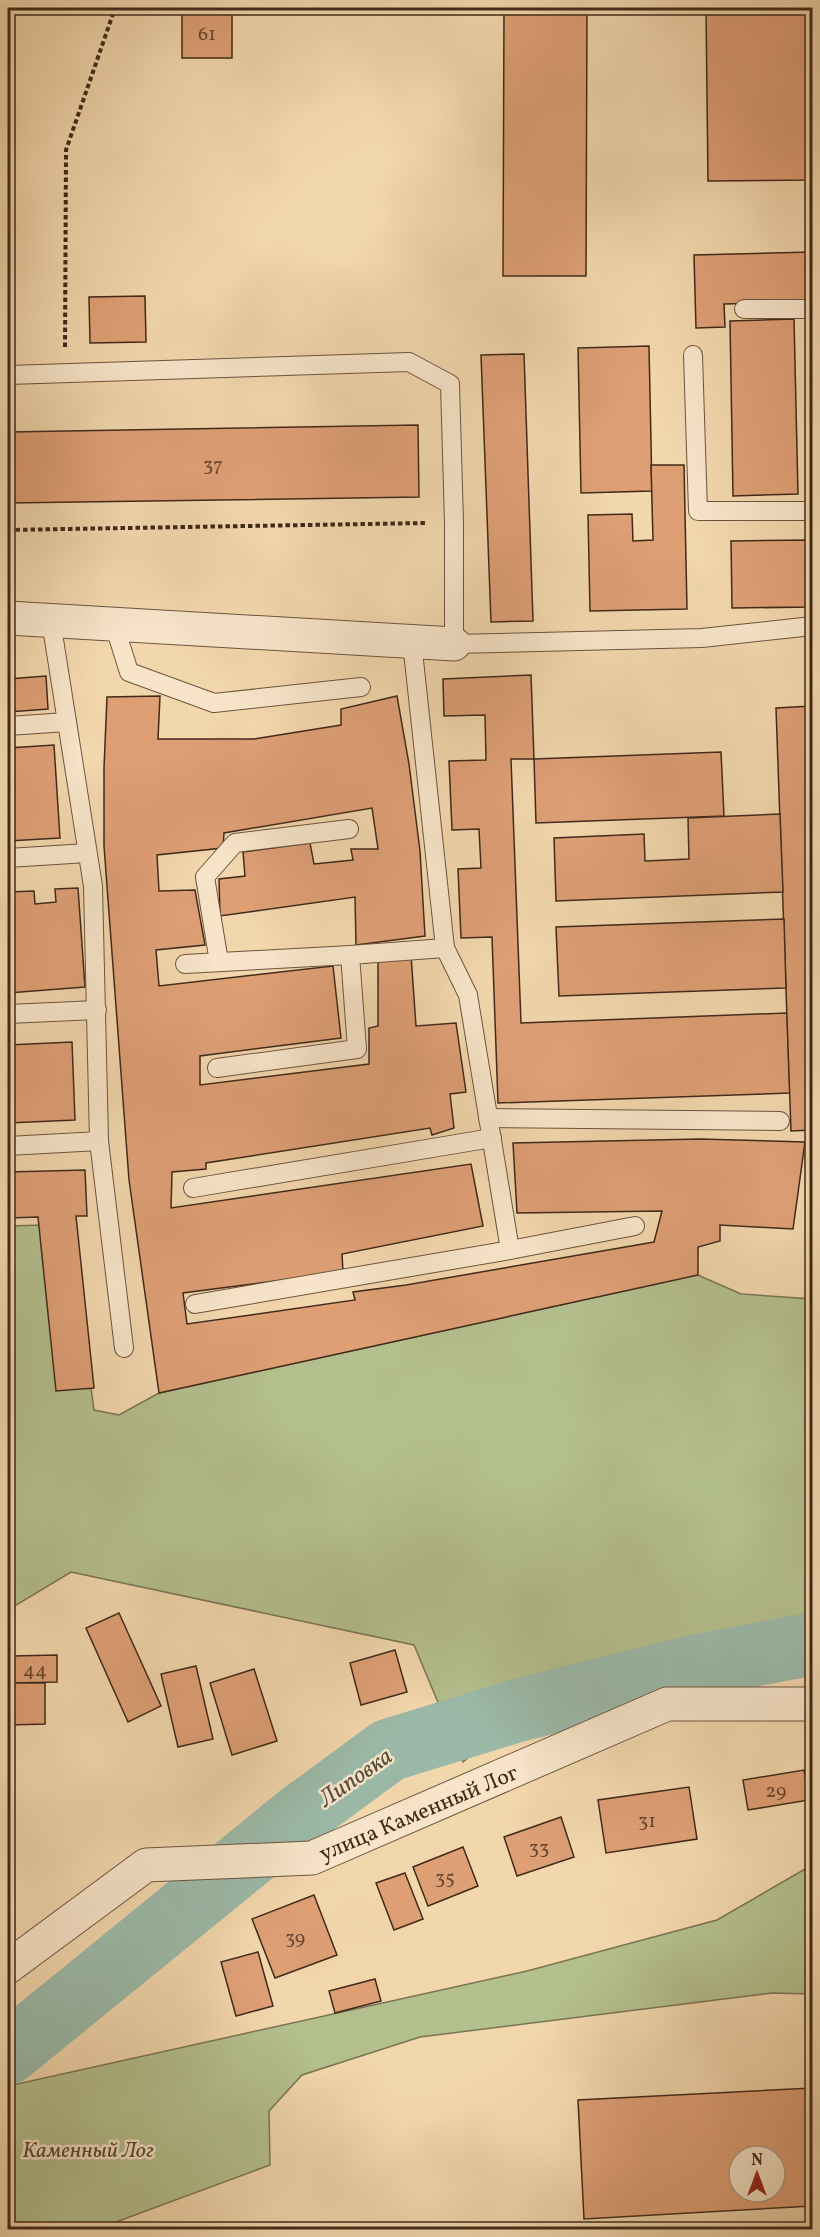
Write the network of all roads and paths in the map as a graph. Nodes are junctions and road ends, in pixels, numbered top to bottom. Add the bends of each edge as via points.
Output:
1 (115, 8) edge
2 (744, 309) dead end
3 (813, 309) edge
4 (693, 355) dead end
5 (65, 374) junction
6 (8, 375) edge
7 (813, 511) edge
8 (454, 523) junction
9 (8, 530) edge
10 (8, 618) edge
11 (51, 621) junction
12 (114, 624) junction
13 (813, 626) edge
14 (411, 642) junction
15 (454, 644) junction
16 (361, 687) dead end
17 (67, 722) junction
18 (8, 726) edge
19 (349, 829) dead end
20 (87, 853) junction
21 (8, 858) edge
22 (445, 948) junction
23 (350, 955) junction
24 (219, 962) junction
25 (185, 964) dead end
26 (97, 1010) junction
27 (8, 1014) edge
28 (218, 1068) dead end
29 (489, 1118) junction
30 (780, 1121) dead end
31 (492, 1138) junction
32 (99, 1140) junction
33 (8, 1146) edge
34 (194, 1188) dead end
35 (635, 1226) dead end
36 (510, 1251) junction
37 (195, 1304) dead end
38 (124, 1348) dead end
39 (813, 1704) edge
40 (8, 1967) edge

1 - 5 path via 66,150
2 - 3 lane
4 - 7 lane via 698,511
5 - 6 lane
5 - 8 lane via 409,362 450,384
8 - 9 path
8 - 15 lane
10 - 11 street
11 - 12 street
11 - 17 lane
12 - 14 street
12 - 16 lane via 129,672 213,704
13 - 15 lane via 702,638
14 - 15 street
14 - 22 lane
17 - 18 lane
17 - 20 lane
19 - 24 lane via 235,843 205,877
20 - 21 lane
20 - 26 lane via 93,886
22 - 23 lane
22 - 29 lane via 468,995
23 - 24 lane
23 - 28 lane via 357,1049
24 - 25 lane
26 - 27 lane
26 - 32 lane
29 - 30 lane
29 - 31 lane
31 - 34 lane
31 - 36 lane
32 - 33 lane
32 - 38 lane
35 - 36 lane
36 - 37 lane
39 - 40 street, улица Каменный Лог via 667,1704 312,1858 146,1864

